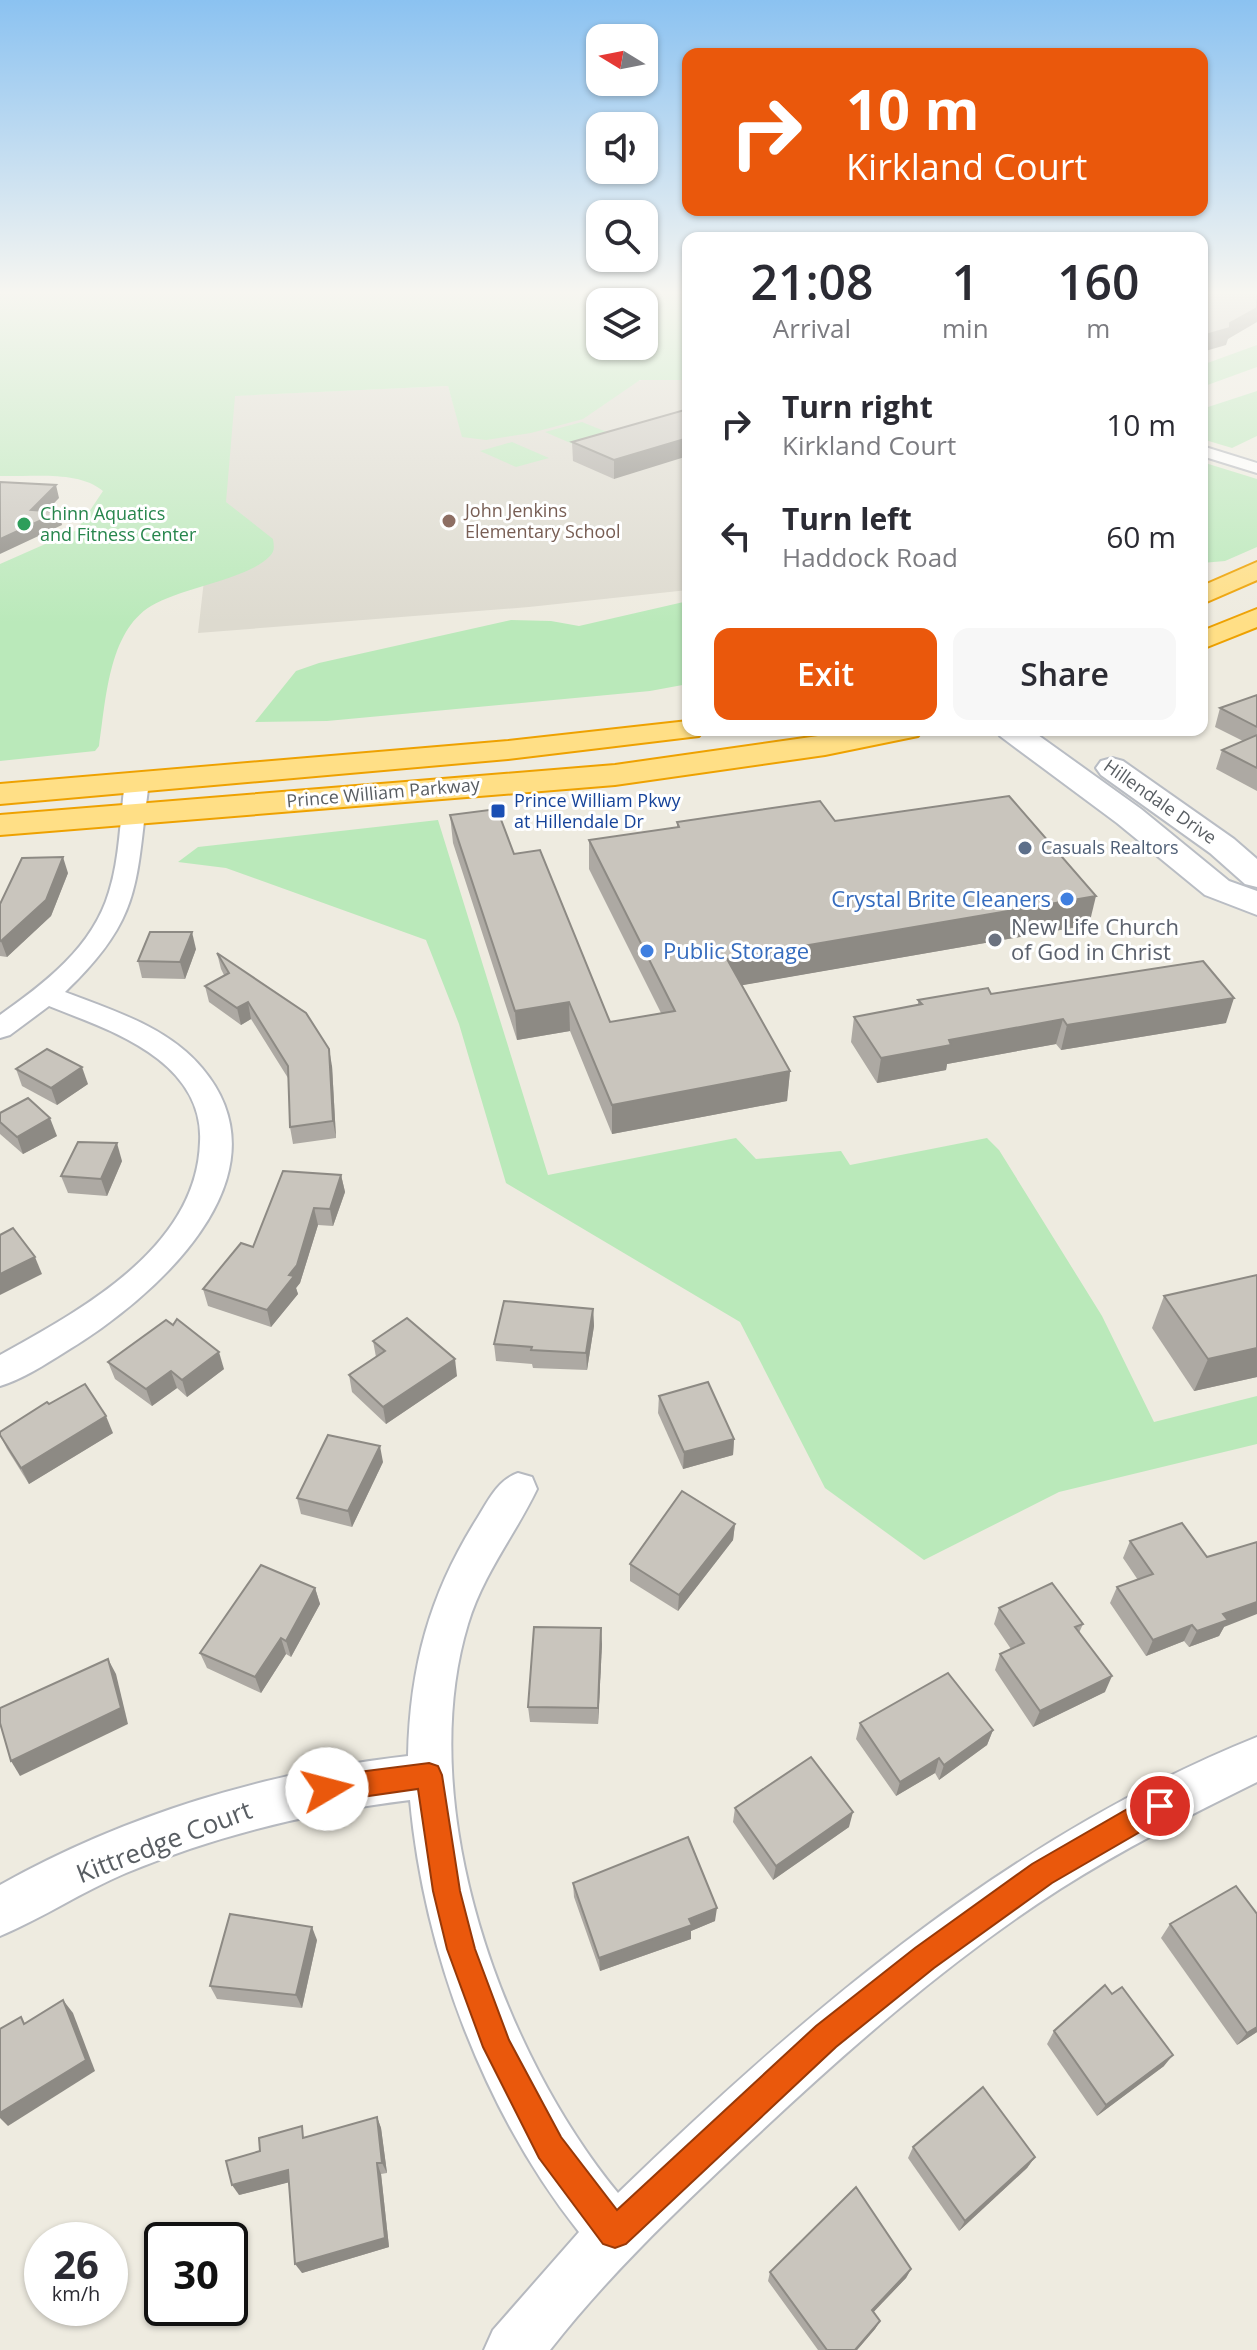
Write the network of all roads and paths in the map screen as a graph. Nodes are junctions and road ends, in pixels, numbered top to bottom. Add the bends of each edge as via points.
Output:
1 (1208, 453) edge
2 (1257, 468) edge
3 (1257, 570) edge
4 (1208, 593) edge
5 (1257, 617) edge
6 (1208, 638) edge
7 (682, 731) edge
8 (876, 736) edge
9 (1019, 736) edge
10 (1067, 736) edge
11 (0, 794) edge
12 (134, 798) junction
13 (0, 825) edge
14 (1257, 877) edge
15 (1257, 904) edge
16 (46, 995) junction
17 (0, 1029) edge
18 (0, 1372) edge
19 (518, 1489) dead end
20 (1257, 1759) edge
21 (429, 1775) junction
22 (0, 1912) edge
23 (615, 2233) junction
24 (513, 2350) edge

1 - 2 street
3 - 4 highway
5 - 6 highway
7 - 12 highway, Prince William Parkway
8 - 12 highway, Prince William Parkway via 615,775
9 - 15 main road, Hillendale Drive via 1217,888
10 - 14 main road, Hillendale Drive
11 - 12 highway, Prince William Parkway
12 - 13 highway, Prince William Parkway
12 - 16 street via 121,896 81,961
16 - 17 street
16 - 18 street via 128,1028 184,1065 206,1093 216,1120 217,1151 194,1217 145,1277 80,1327
19 - 21 street via 461,1584 441,1647 430,1714
20 - 23 street via 1160,1806 1042,1874 924,1958 826,2037
21 - 22 street, Kittredge Court via 327,1789 224,1815 119,1853
21 - 23 street via 446,1891 461,1949 498,2047 550,2148
23 - 24 street

